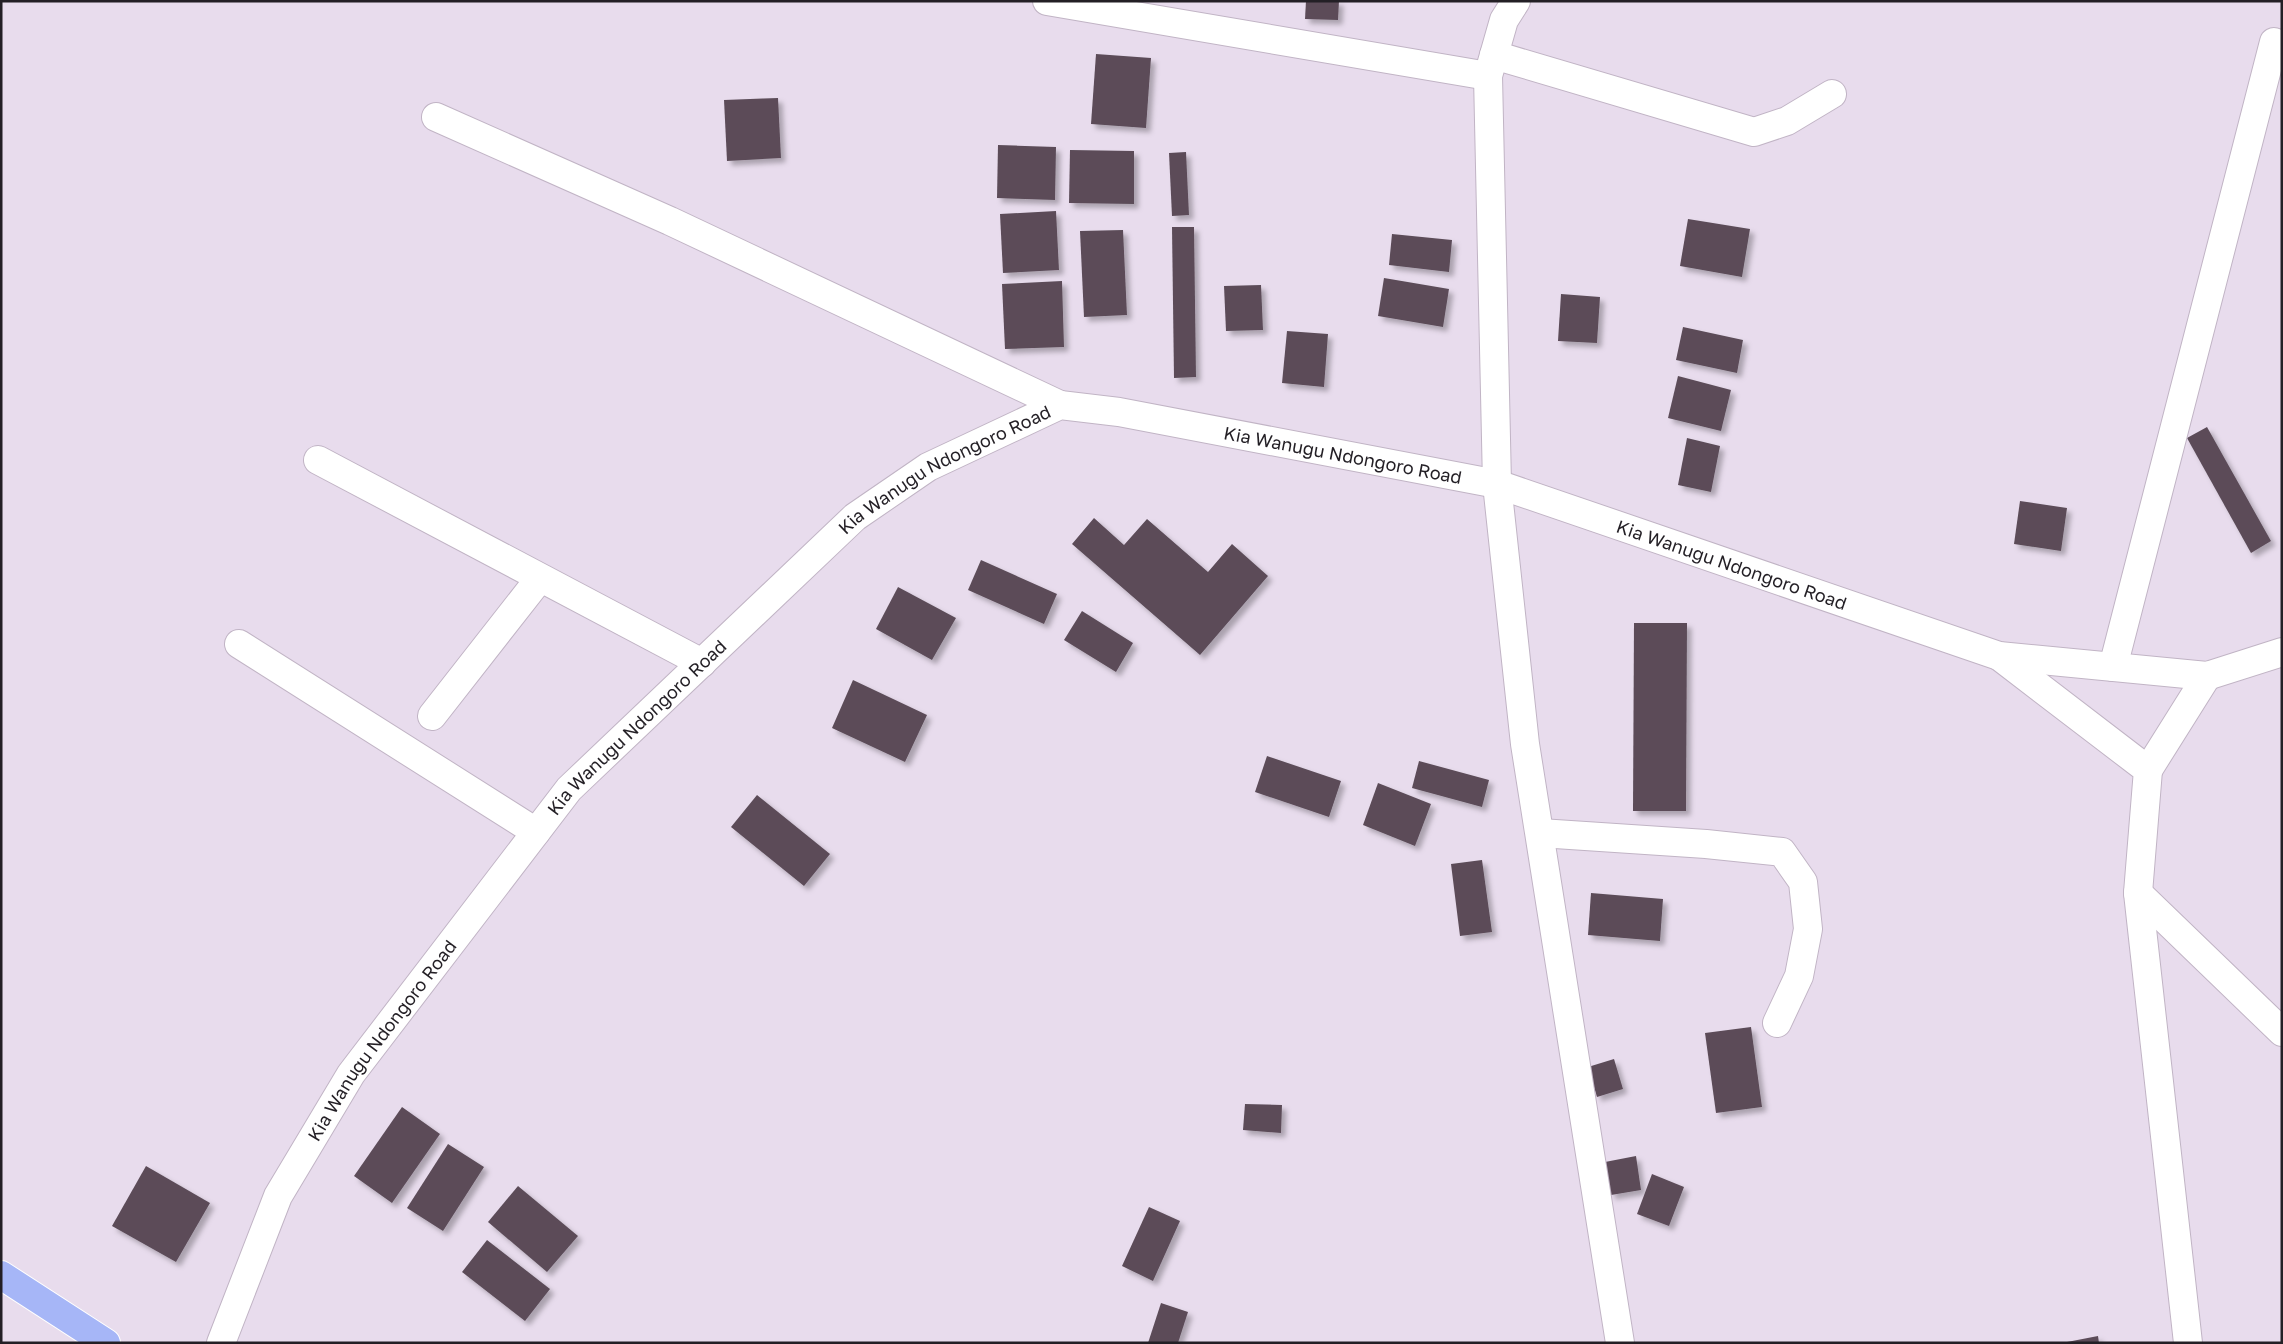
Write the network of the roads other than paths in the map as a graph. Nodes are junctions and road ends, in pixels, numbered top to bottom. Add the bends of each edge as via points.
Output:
1 (1047, 1) edge
2 (1516, 1) edge
3 (2274, 42) dead end
4 (1491, 66) junction
5 (1832, 94) dead end
6 (436, 117) dead end
7 (1060, 405) junction
8 (318, 460) dead end
9 (1497, 484) junction
10 (540, 578) junction
11 (239, 644) dead end
12 (2282, 652) edge
13 (1999, 656) junction
14 (702, 663) junction
15 (2113, 667) junction
16 (2207, 676) junction
17 (432, 716) dead end
18 (2148, 770) junction
19 (536, 832) junction
20 (1540, 833) junction
21 (2138, 893) junction
22 (1776, 1023) dead end
23 (2282, 1032) edge
24 (1, 1275) edge
25 (106, 1343) edge
26 (220, 1343) edge
27 (1620, 1343) edge
28 (2188, 1343) edge

1 - 4 street
2 - 4 street via 1504,20
3 - 15 street
4 - 5 street via 1754,132 1787,121
4 - 9 street
6 - 7 street via 670,221
7 - 9 street, Kia Wanugu Ndongoro Road via 1120,412
7 - 14 street, Kia Wanugu Ndongoro Road via 928,467 855,518
8 - 10 street
9 - 13 street, Kia Wanugu Ndongoro Road
9 - 20 street via 1525,744
10 - 14 street
10 - 17 street
11 - 19 street
12 - 16 street, Kia Wanugu Ndongoro Road
13 - 15 street, Kia Wanugu Ndongoro Road
13 - 18 street
14 - 19 street, Kia Wanugu Ndongoro Road via 569,789
15 - 16 street, Kia Wanugu Ndongoro Road
16 - 18 street
18 - 21 street
19 - 26 street, Kia Wanugu Ndongoro Road via 350,1074 278,1196
20 - 22 street via 1782,852 1803,882 1808,929 1799,976
20 - 27 street
21 - 23 street
21 - 28 street
24 - 25 main road

